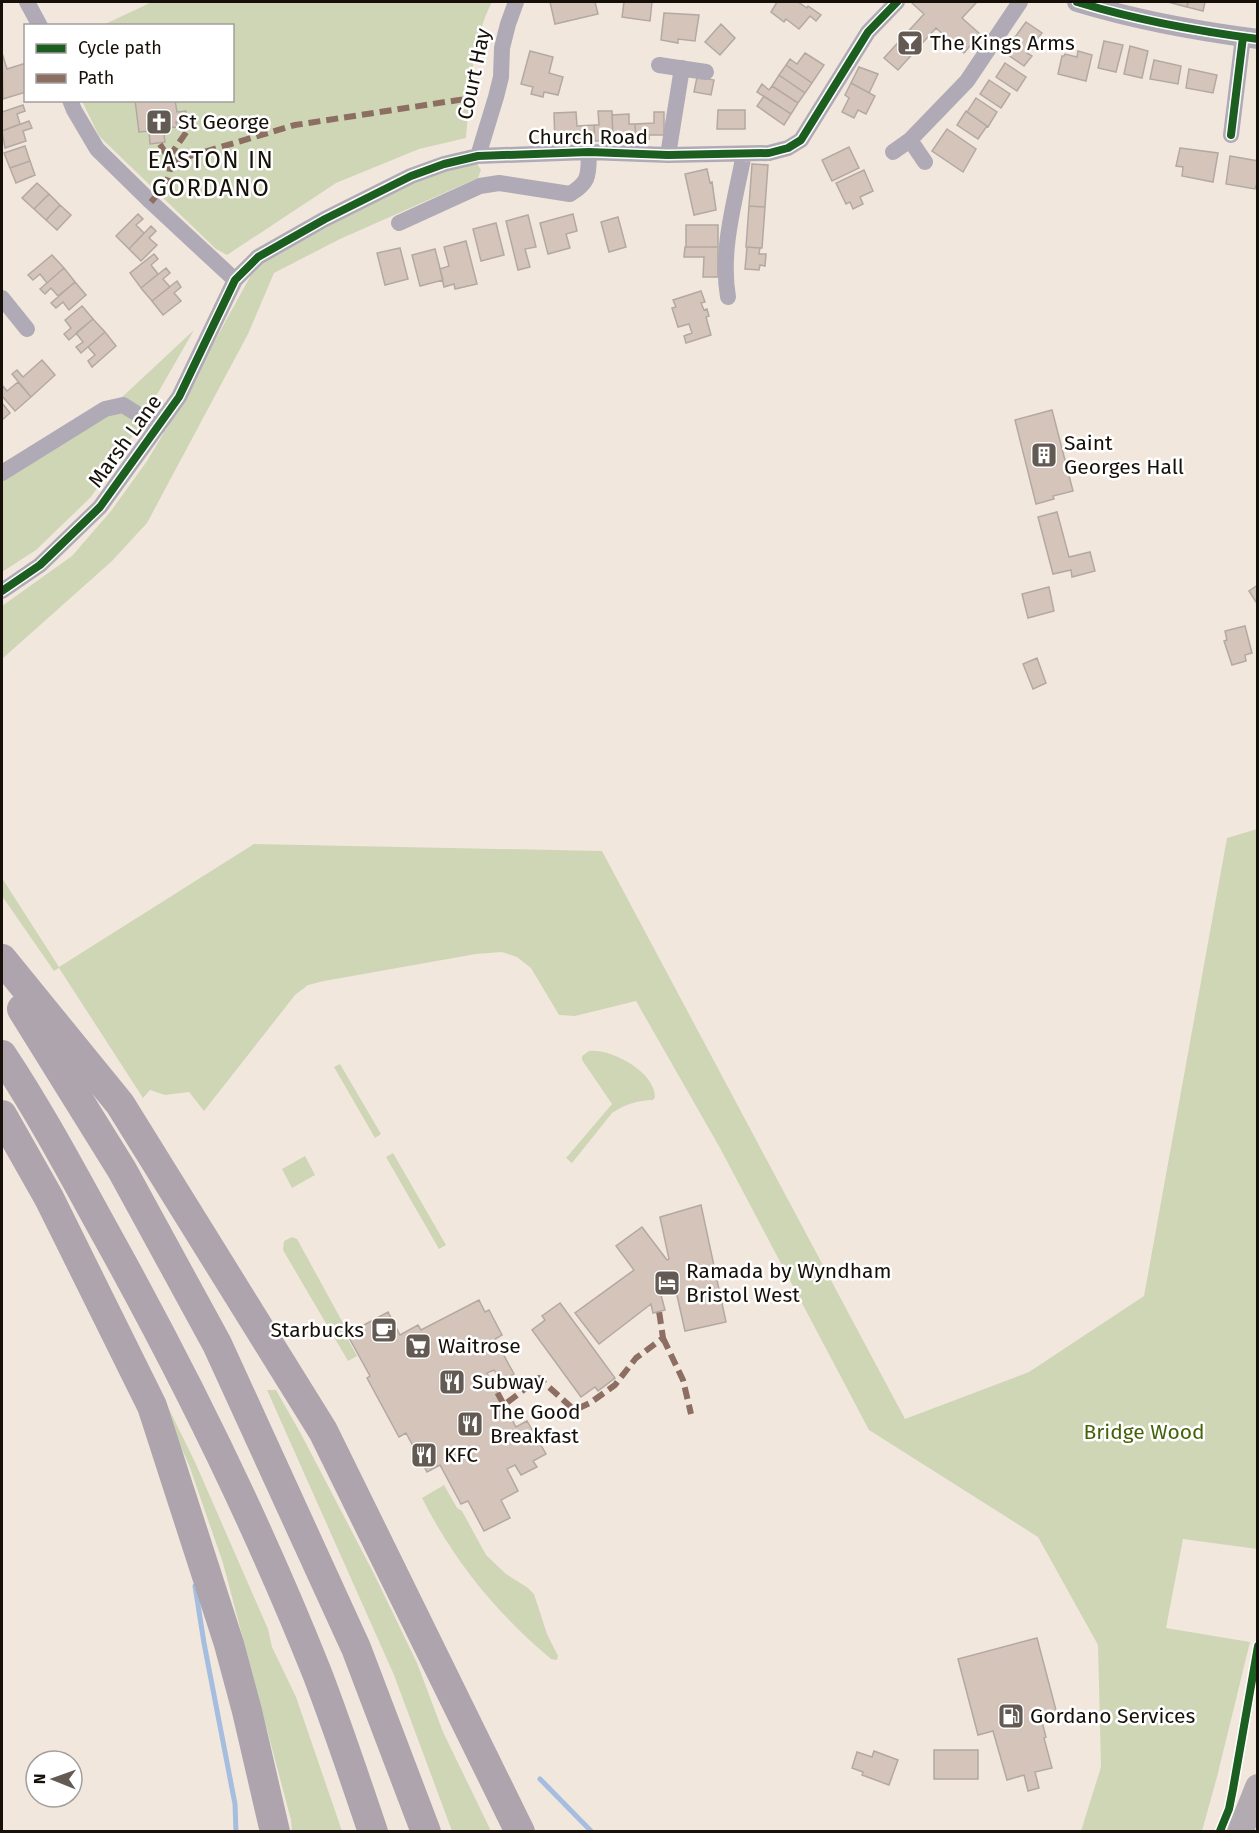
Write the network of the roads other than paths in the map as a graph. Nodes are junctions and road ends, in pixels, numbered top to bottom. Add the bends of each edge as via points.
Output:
1 (27, 2) edge
2 (516, 2) edge
3 (897, 2) edge
4 (1020, 2) edge
5 (1077, 2) edge
6 (39, 24) edge
7 (1250, 38) edge
8 (659, 65) dead end
9 (682, 68) junction
10 (706, 72) dead end
11 (71, 102) edge
12 (1226, 126) dead end
13 (910, 140) junction
14 (589, 152) junction
15 (893, 152) dead end
16 (744, 154) junction
17 (668, 155) junction
18 (478, 156) junction
19 (925, 162) dead end
20 (408, 224) dead end
21 (235, 280) junction
22 (728, 297) dead end
23 (5, 308) edge
24 (27, 329) dead end
25 (158, 427) junction
26 (2, 473) edge
27 (2, 591) edge
28 (2, 959) edge
29 (2, 976) edge
30 (2, 1055) edge
31 (2, 1115) edge
32 (1257, 1787) edge
33 (275, 1832) edge
34 (373, 1832) edge
35 (426, 1832) edge
36 (520, 1832) edge
37 (1240, 1832) edge

1 - 6 street
2 - 18 street, Court Hay
3 - 16 street, Church Road via 868,32 801,140 788,148
4 - 13 street via 967,81
5 - 7 street via 1118,15
7 - 12 street
8 - 9 street
9 - 10 street
9 - 17 street
11 - 21 street via 97,149
13 - 15 street
13 - 19 street
14 - 17 street, Church Road
14 - 18 street, Church Road
14 - 20 street via 587,179 570,194 499,183 480,186
16 - 17 street, Church Road
16 - 22 street via 725,254
18 - 21 street, Church Road via 411,176 326,219 258,257
21 - 25 street, Marsh Lane via 179,397
23 - 24 street
25 - 26 street, Marsh Lane via 123,405 105,409
25 - 27 street, Marsh Lane via 100,507 40,565
28 - 36 highway via 120,1104 322,1431
29 - 35 highway via 122,1170 217,1344 356,1648
30 - 34 highway via 30,1096 204,1420 317,1674
31 - 33 highway via 49,1198 152,1406 229,1644
32 - 37 main road

